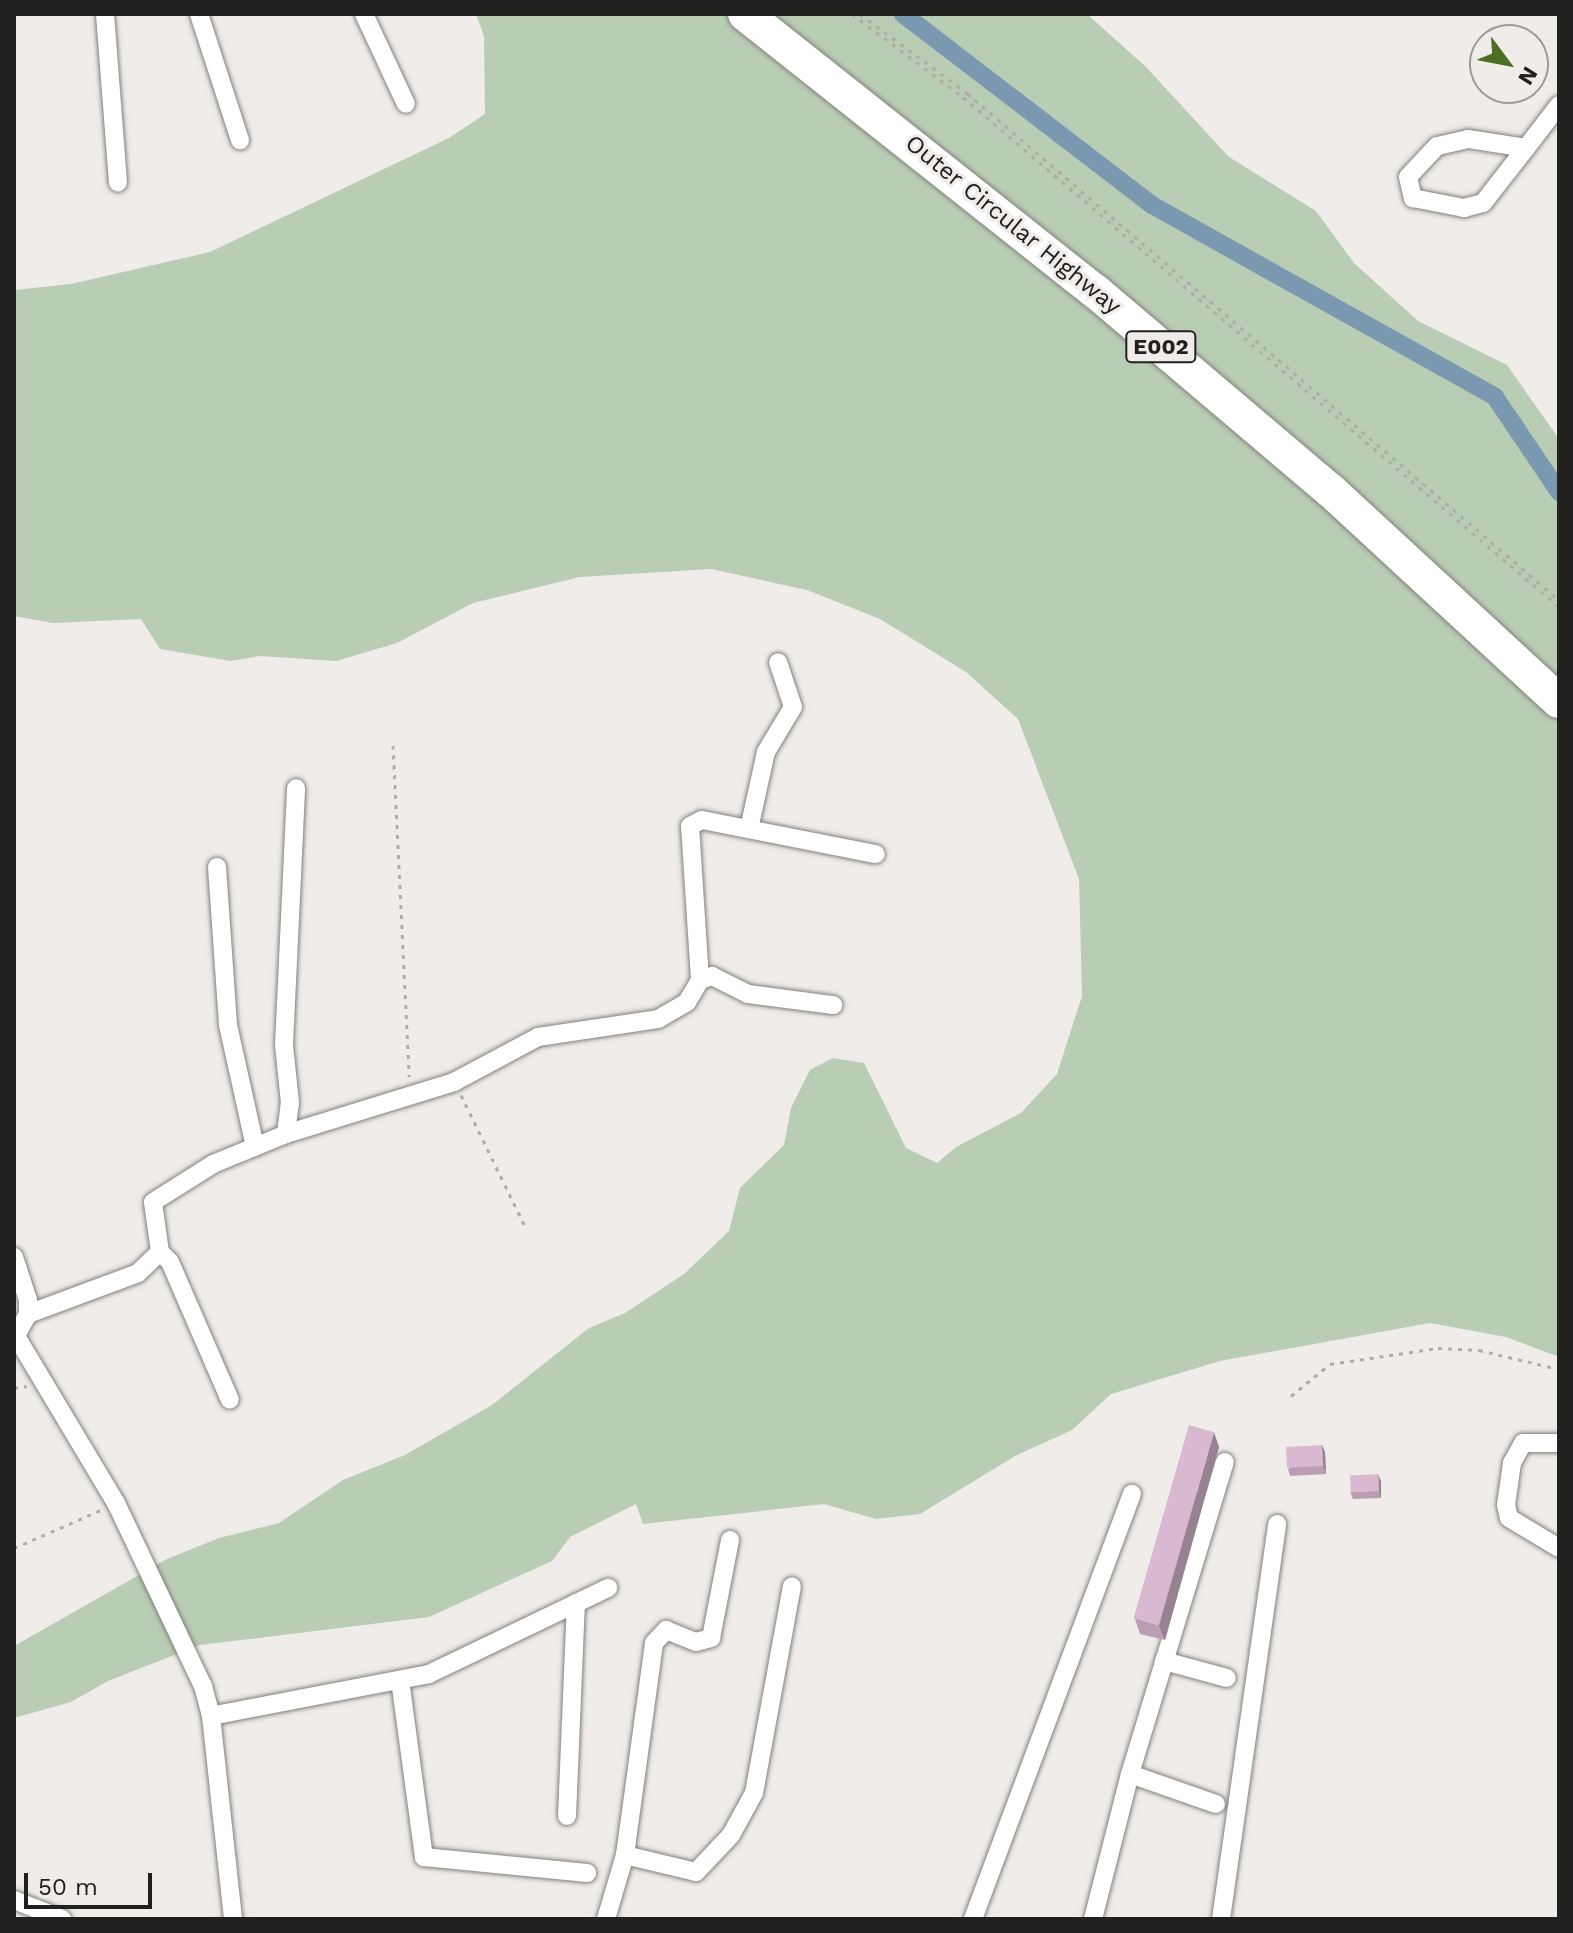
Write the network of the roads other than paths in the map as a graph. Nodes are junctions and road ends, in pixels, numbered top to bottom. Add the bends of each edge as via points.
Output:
1 (105, 14) edge
2 (199, 14) edge
3 (364, 14) edge
4 (745, 14) edge
5 (783, 14) edge
6 (406, 104) dead end
7 (1559, 105) edge
8 (240, 140) dead end
9 (1526, 148) junction
10 (118, 183) dead end
11 (778, 662) dead end
12 (1559, 669) edge
13 (1559, 701) edge
14 (296, 788) dead end
15 (749, 829) junction
16 (876, 854) dead end
17 (217, 867) dead end
18 (700, 980) junction
19 (833, 1005) dead end
20 (286, 1134) junction
21 (255, 1147) junction
22 (160, 1252) junction
23 (14, 1257) edge
24 (28, 1314) junction
25 (230, 1400) dead end
26 (1559, 1443) edge
27 (1225, 1462) dead end
28 (1132, 1494) dead end
29 (1277, 1524) dead end
30 (730, 1540) dead end
31 (1559, 1548) edge
32 (792, 1586) dead end
33 (608, 1588) dead end
34 (576, 1603) junction
35 (1164, 1661) junction
36 (1227, 1678) dead end
37 (400, 1680) junction
38 (211, 1716) junction
39 (1130, 1774) junction
40 (1216, 1804) dead end
41 (567, 1816) dead end
42 (625, 1855) junction
43 (587, 1873) dead end
44 (14, 1900) edge
45 (62, 1919) edge
46 (233, 1919) edge
47 (606, 1919) edge
48 (973, 1919) edge
49 (1093, 1919) edge
50 (1221, 1919) edge

1 - 10 street
2 - 8 street
3 - 6 street
4 - 13 highway, Outer Circular Highway / E002 via 1095,291 1330,490
5 - 12 highway, Outer Circular Highway / E002 via 1110,273 1346,474
7 - 9 street
9 - 9 street via 1468,139 1437,146 1408,177 1413,198 1464,208 1483,203
11 - 15 street via 793,707 766,752
14 - 20 street via 284,1045 290,1103
15 - 16 street
15 - 18 street via 702,820 690,826
17 - 21 street via 228,1025
18 - 19 street via 712,976 748,994
18 - 20 street via 687,1002 658,1019 538,1037 454,1082
20 - 21 street
21 - 22 street via 213,1164 153,1202
22 - 24 street via 138,1273
22 - 25 street via 170,1262
23 - 24 street
24 - 38 street via 16,1336 116,1503 203,1686
26 - 31 street via 1523,1443 1512,1463 1506,1505 1509,1518
27 - 35 street
28 - 48 street
29 - 50 street
30 - 42 street via 711,1638 696,1642 666,1630 654,1643
32 - 42 street via 754,1793 731,1835 696,1872
33 - 34 street
34 - 37 street via 429,1674
34 - 41 street
35 - 36 street
35 - 39 street
37 - 38 street
37 - 43 street via 424,1857
38 - 46 street
39 - 40 street
39 - 49 street
42 - 47 street
44 - 45 street

